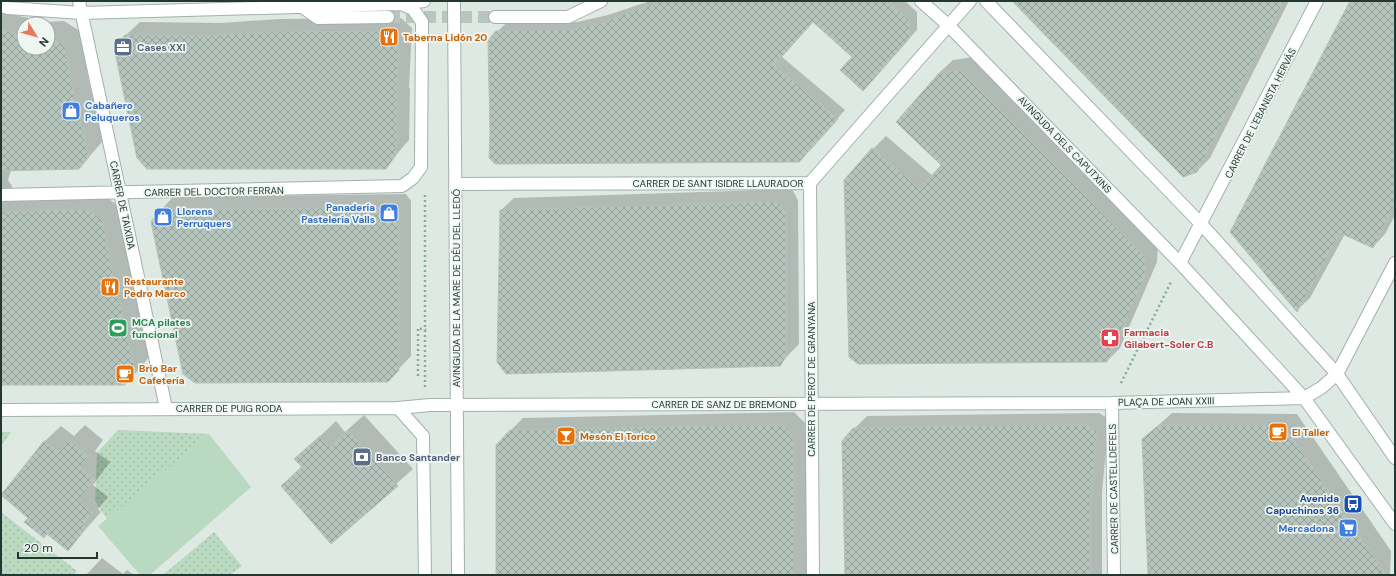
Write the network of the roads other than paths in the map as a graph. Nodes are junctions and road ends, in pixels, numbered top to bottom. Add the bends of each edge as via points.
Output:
1 (79, 1) edge
2 (424, 1) edge
3 (454, 1) edge
4 (601, 1) edge
5 (921, 1) edge
6 (970, 1) edge
7 (986, 1) edge
8 (1318, 1) edge
9 (401, 4) junction
10 (1, 6) edge
11 (301, 6) junction
12 (82, 13) junction
13 (388, 17) tunnel mouth
14 (495, 17) tunnel mouth
15 (949, 26) junction
16 (810, 183) junction
17 (455, 184) junction
18 (120, 193) junction
19 (1, 195) edge
20 (1202, 225) junction
21 (1180, 263) junction
22 (1395, 263) edge
23 (1337, 374) junction
24 (1304, 398) junction
25 (1112, 403) junction
26 (812, 404) junction
27 (457, 405) junction
28 (166, 408) junction
29 (398, 408) junction
30 (1, 410) edge
31 (1395, 458) edge
32 (1395, 524) edge
33 (425, 575) edge
34 (458, 575) edge
35 (813, 575) edge
36 (1114, 575) edge

1 - 12 street, CARRER DE TAIXIDA
2 - 9 street
3 - 17 street, AVINGUDA DE LA MARE DE DÉU DEL LLEDÓ
4 - 14 street via 568,17
5 - 15 street, AVINGUDA DELS CAPUTXINS
6 - 15 street
7 - 20 street
8 - 20 street, CARRER DE L'EBANISTA HERVÁS
9 - 11 street
9 - 18 street, CARRER DEL DOCTOR FERRAN via 413,9 422,22 421,167 413,178 402,186
10 - 12 street
11 - 12 street
11 - 13 street via 318,18
12 - 18 street, CARRER DE TAIXIDA
15 - 16 street, CARRER DE SANT ISIDRE LLAURADOR
15 - 21 street, AVINGUDA DELS CAPUTXINS
16 - 17 street, CARRER DE SANT ISIDRE LLAURADOR
16 - 26 street, CARRER DE PEROT DE GRANYANA
17 - 27 street, AVINGUDA DE LA MARE DE DÉU DEL LLEDÓ
18 - 19 street, CARRER DEL DOCTOR FERRAN
18 - 28 street, CARRER DE TAIXIDA
20 - 21 street
20 - 23 street
21 - 24 street, AVINGUDA DELS CAPUTXINS
22 - 23 street
23 - 24 street via 1322,388
23 - 31 street
24 - 25 street, PLAÇA DE JOAN XXIII
24 - 32 street, AVINGUDA DELS CAPUTXINS
25 - 26 street, CARRER DE SANZ DE BREMOND
25 - 36 street, CARRER DE CASTELLDEFELS
26 - 27 street, CARRER DE SANZ DE BREMOND
26 - 35 street, CARRER DE PEROT DE GRANYANA
27 - 29 street, CARRER DE PUIG RODA
27 - 34 street, AVINGUDA DE LA MARE DE DÉU DEL LLEDÓ
28 - 29 street, CARRER DE PUIG RODA
28 - 30 street, CARRER DE PUIG RODA
29 - 33 street via 423,436

